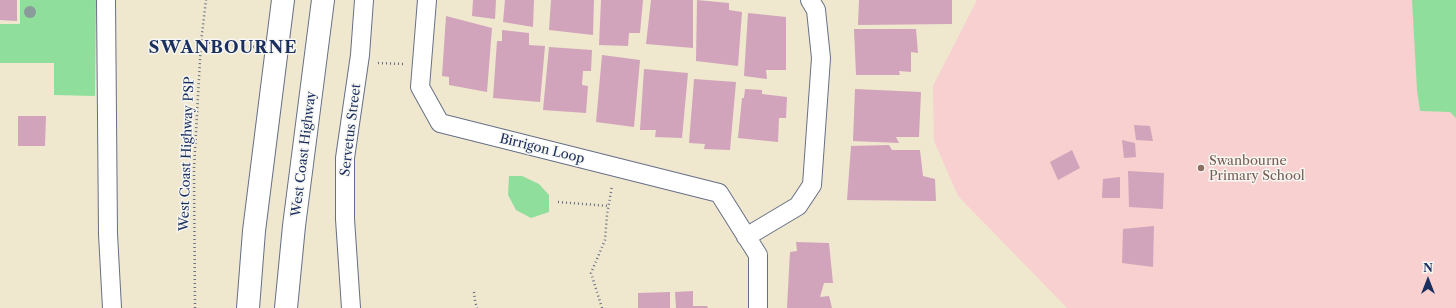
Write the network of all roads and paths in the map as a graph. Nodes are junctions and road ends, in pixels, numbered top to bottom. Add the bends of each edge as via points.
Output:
1 (106, 0) edge
2 (206, 0) edge
3 (283, 0) edge
4 (323, 0) edge
5 (364, 0) edge
6 (427, 0) edge
7 (810, 0) edge
8 (201, 42) junction
9 (258, 48) dead end
10 (373, 63) dead end
11 (402, 64) dead end
12 (616, 167) junction
13 (558, 202) dead end
14 (609, 206) junction
15 (746, 237) junction
16 (474, 292) dead end
17 (112, 308) edge
18 (195, 308) edge
19 (248, 308) edge
20 (286, 308) edge
21 (351, 308) edge
22 (477, 308) edge
23 (602, 308) edge
24 (758, 308) edge

1 - 17 street via 108,234
2 - 8 path, West Coast Highway PSP
3 - 19 highway via 254,231
4 - 20 highway, West Coast Highway
5 - 21 street, Servetus Street via 360,55 345,158 345,219
6 - 12 street, Birrigon Loop via 420,87 440,123
7 - 15 street via 816,10 821,58 812,185 798,206
8 - 9 path
8 - 18 path, West Coast Highway PSP via 194,169
10 - 11 path
12 - 14 path
12 - 15 street, Birrigon Loop via 719,193
13 - 14 path
14 - 23 path via 605,240 591,273
15 - 24 street, Birrigon Loop via 758,255
16 - 22 path

